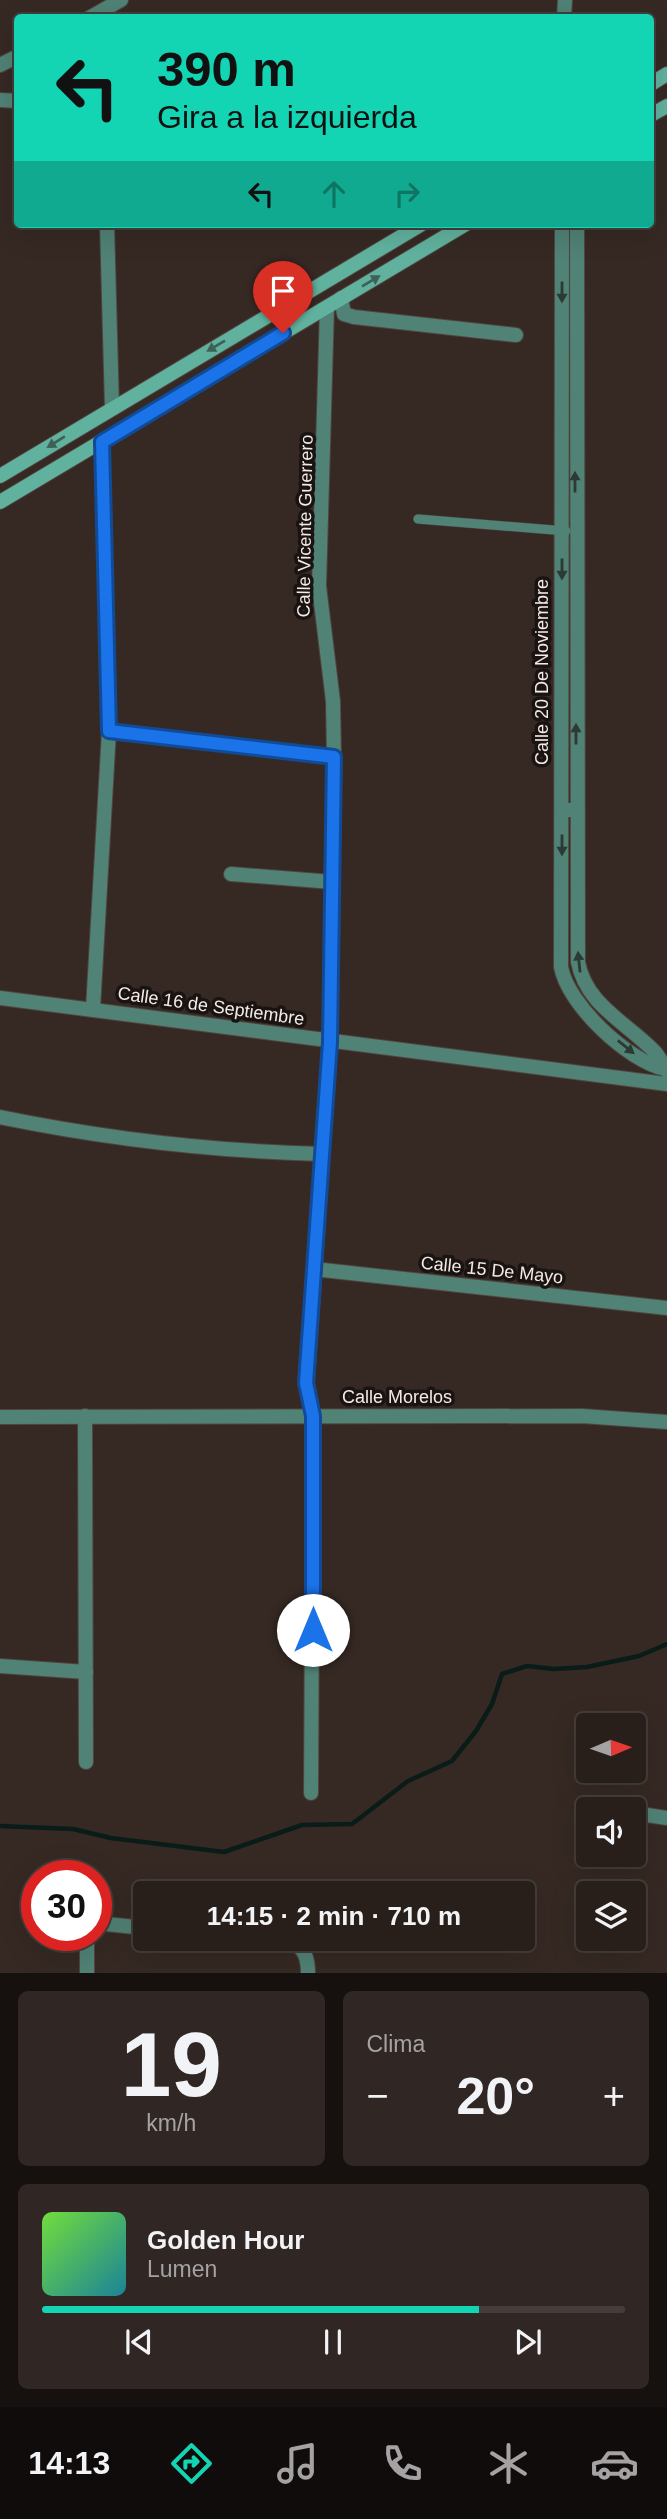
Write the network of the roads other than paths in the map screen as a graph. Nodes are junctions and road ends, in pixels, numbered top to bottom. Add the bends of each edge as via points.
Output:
1 (121, 0) edge
2 (96, 14) edge
3 (107, 228) edge
4 (415, 228) edge
5 (459, 228) edge
6 (562, 228) edge
7 (577, 228) edge
8 (341, 298) junction
9 (327, 307) junction
10 (516, 335) dead end
11 (112, 408) junction
12 (102, 442) junction
13 (0, 476) edge
14 (0, 502) edge
15 (418, 519) dead end
16 (568, 531) junction
17 (109, 731) junction
18 (334, 757) junction
19 (231, 874) dead end
20 (332, 882) junction
21 (0, 998) edge
22 (93, 1009) junction
23 (330, 1042) junction
24 (666, 1074) edge
25 (0, 1117) edge
26 (321, 1154) junction
27 (314, 1269) junction
28 (667, 1308) edge
29 (85, 1416) junction
30 (313, 1416) junction
31 (0, 1417) edge
32 (667, 1422) edge
33 (0, 1666) edge
34 (86, 1672) junction
35 (86, 1762) dead end
36 (311, 1793) dead end
37 (646, 1814) edge
38 (667, 1818) edge
39 (112, 1925) edge
40 (133, 1927) edge
41 (88, 1951) edge
42 (87, 1973) edge

1 - 2 street
3 - 11 street
4 -> 11 main road
8 -> 5 main road
6 -> 16 street, Calle 20 De Noviembre
16 -> 7 street, Calle 20 De Noviembre
8 - 9 main road
8 - 10 street via 344,314 354,317
9 - 12 main road
9 - 18 street, Calle Vicente Guerrero via 319,586 333,701
11 -> 13 main road
12 - 14 main road
12 - 17 street
15 - 16 lane
16 - 24 street, Calle 20 De Noviembre via 569,810 580,976 596,1001 657,1054
17 - 18 street
17 - 22 street
18 - 20 street, Calle Vicente Guerrero
19 - 20 street
20 - 23 street, Calle Vicente Guerrero
21 - 22 street, Calle 16 de Septiembre
22 - 23 street, Calle 16 de Septiembre
23 - 24 street, Calle 16 de Septiembre
23 - 26 street, Calle Vicente Guerrero
25 - 26 street via 139,1143
26 - 27 street, Calle Vicente Guerrero
27 - 28 street, Calle 15 De Mayo
27 - 30 street, Calle Vicente Guerrero via 306,1383
29 - 30 street, Calle Morelos
29 - 31 street, Calle Morelos
29 - 34 street
30 - 32 street, Calle Morelos via 582,1416
30 - 36 street, Calle Vicente Guerrero
33 - 34 street
34 - 35 street
37 - 38 street
39 - 40 street
41 - 42 street

